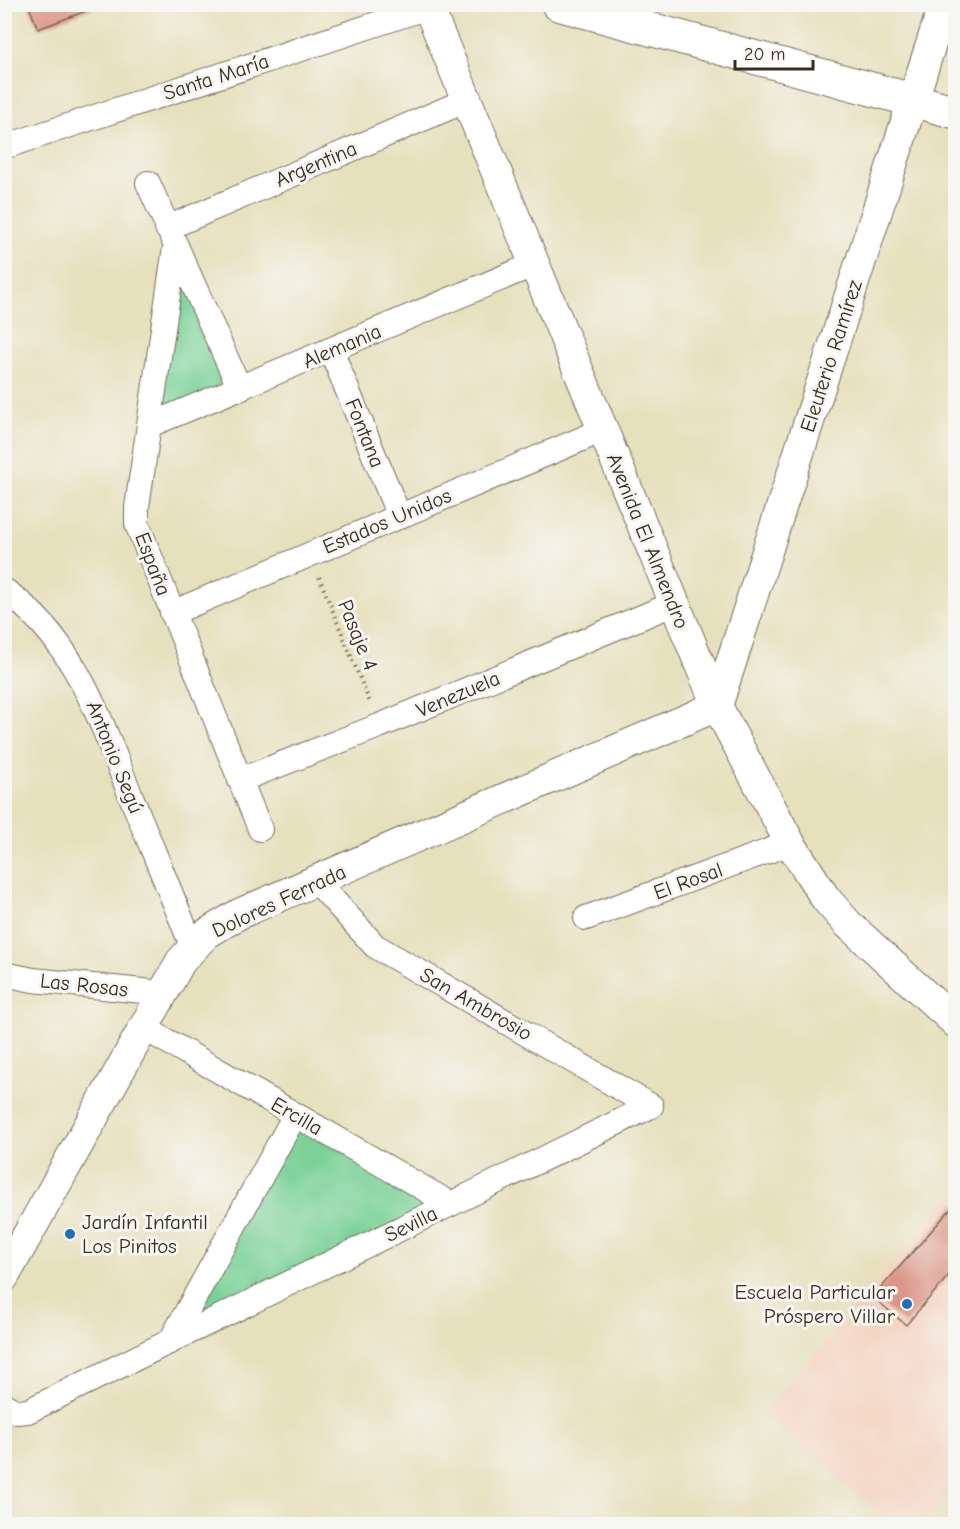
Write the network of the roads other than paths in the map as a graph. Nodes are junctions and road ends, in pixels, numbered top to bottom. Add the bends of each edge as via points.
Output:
1 (558, 4) edge
2 (944, 4) edge
3 (428, 6) edge
4 (914, 100) junction
5 (465, 101) junction
6 (956, 112) edge
7 (4, 147) edge
8 (148, 183) dead end
9 (171, 238) junction
10 (533, 265) junction
11 (331, 350) junction
12 (240, 389) junction
13 (150, 425) junction
14 (603, 430) junction
15 (399, 516) junction
16 (4, 590) edge
17 (673, 604) junction
18 (172, 613) junction
19 (717, 706) junction
20 (240, 780) junction
21 (260, 830) dead end
22 (790, 843) junction
23 (317, 882) junction
24 (586, 918) dead end
25 (192, 946) junction
26 (4, 974) edge
27 (163, 993) junction
28 (956, 1023) edge
29 (144, 1028) junction
30 (651, 1106) joint
31 (295, 1115) junction
32 (451, 1204) junction
33 (13, 1244) edge
34 (4, 1277) edge
35 (170, 1342) junction
36 (4, 1405) edge

1 - 4 main road
2 - 4 street, Eleuterio Ramírez
3 - 5 street, Avenida El Almendro
3 - 7 street, Santa María
4 - 6 main road
4 - 19 street, Eleuterio Ramírez
5 - 9 street, Argentina
5 - 10 street, Avenida El Almendro
8 - 9 street
9 - 12 street
9 - 13 street, España
10 - 11 street, Alemania
10 - 14 street, Avenida El Almendro
11 - 12 street, Alemania
11 - 15 street, Fontana
12 - 13 street, Alemania
13 - 18 street, España via 137,524
14 - 15 street, Estados Unidos
14 - 17 street, Avenida El Almendro
15 - 18 street, Estados Unidos
16 - 25 street, Antonio Segú via 42,620 87,689
17 - 19 street, Avenida El Almendro
17 - 20 street, Venezuela
18 - 20 street, España
19 - 22 street, Avenida El Almendro
19 - 23 street, Dolores Ferrada
20 - 21 street, España
22 - 24 street, El Rosal
22 - 28 street, Avenida El Almendro via 806,872 848,924
23 - 25 street, Dolores Ferrada via 221,924
23 - 30 street, San Ambrosio via 375,946
25 - 27 street, Dolores Ferrada
26 - 27 street, Las Rosas
27 - 29 street, Dolores Ferrada
29 - 31 street, Ercilla
29 - 33 street, Dolores Ferrada
30 - 32 street, Sevilla
31 - 32 street, Ercilla
31 - 35 street
32 - 35 street, Sevilla
33 - 34 street, Dolores Ferrada
35 - 36 street, Sevilla via 28,1411 17,1412

